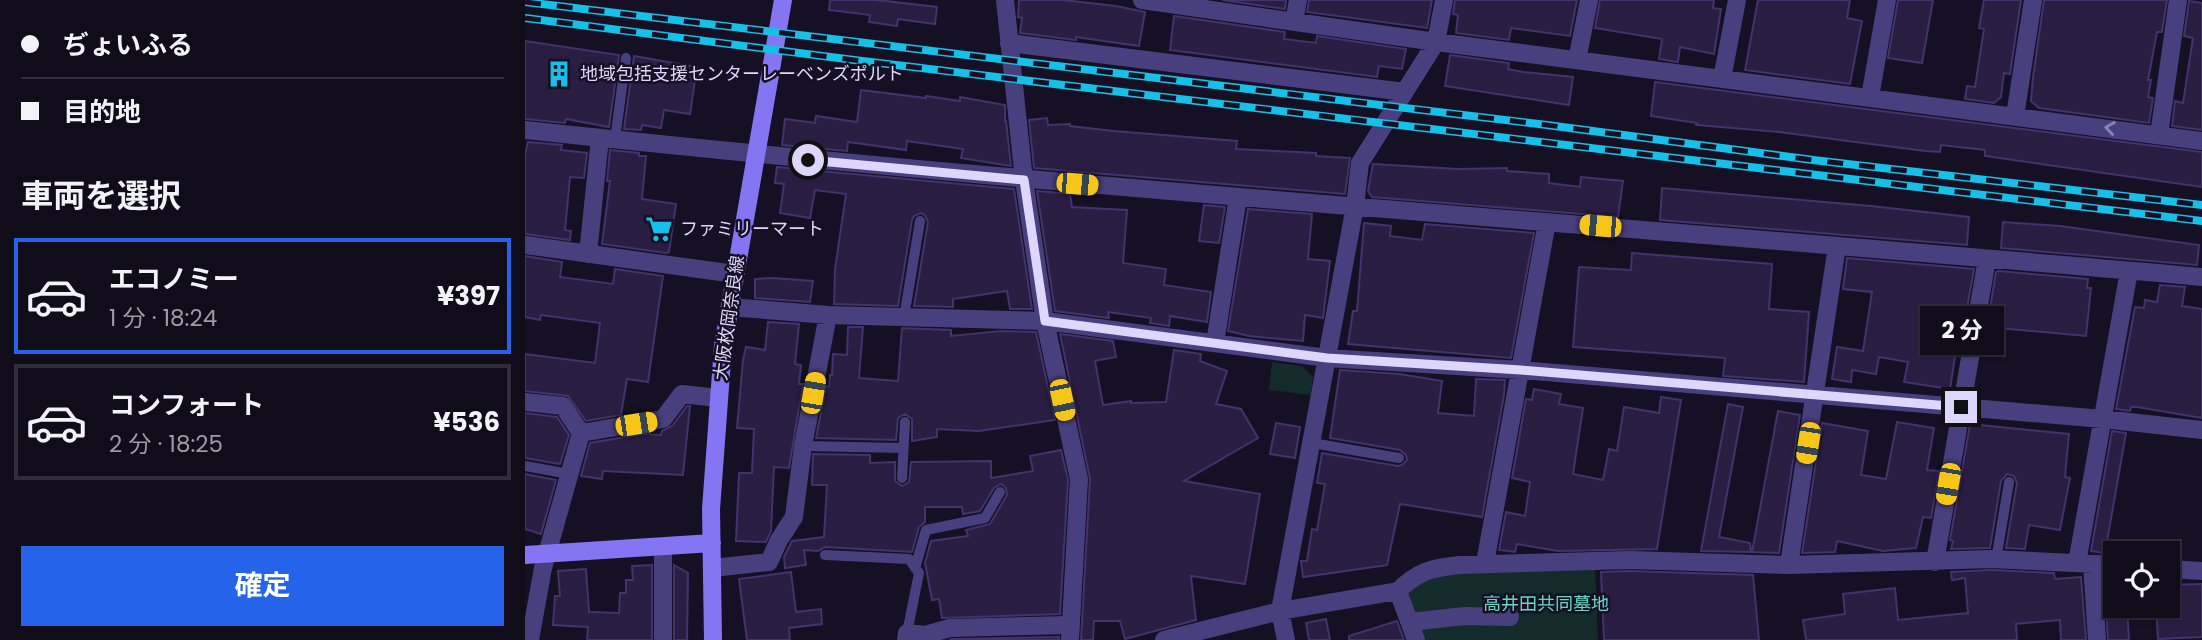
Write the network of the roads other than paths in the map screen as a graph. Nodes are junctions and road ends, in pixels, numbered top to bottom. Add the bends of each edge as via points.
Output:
1 (783, 0) edge
2 (1142, 0) edge
3 (1298, 0) edge
4 (1444, 0) edge
5 (1589, 0) edge
6 (1737, 0) edge
7 (1887, 0) edge
8 (2033, 0) edge
9 (2178, 0) edge
10 (999, 1) edge
11 (1294, 22) junction
12 (1436, 42) junction
13 (1009, 43) junction
14 (625, 58) dead end
15 (1577, 60) junction
16 (1722, 79) junction
17 (1405, 92) junction
18 (1870, 97) junction
19 (2015, 116) junction
20 (525, 130) edge
21 (2159, 135) junction
22 (608, 139) junction
23 (2202, 141) edge
24 (755, 155) junction
25 (1024, 180) junction
26 (1238, 197) junction
27 (1355, 206) junction
28 (920, 221) dead end
29 (1547, 222) junction
30 (525, 245) edge
31 (1837, 246) junction
32 (588, 254) junction
33 (1987, 259) junction
34 (2129, 271) junction
35 (735, 274) junction
36 (2202, 277) edge
37 (730, 307) junction
38 (828, 315) junction
39 (904, 317) junction
40 (1045, 321) junction
41 (1215, 344) junction
42 (1327, 358) junction
43 (1521, 370) junction
44 (1815, 394) junction
45 (718, 398) junction
46 (525, 402) edge
47 (1961, 407) junction
48 (2103, 419) junction
49 (905, 422) dead end
50 (2202, 430) edge
51 (581, 433) junction
52 (1312, 443) junction
53 (803, 446) junction
54 (903, 448) junction
55 (1399, 458) dead end
56 (525, 466) edge
57 (569, 474) junction
58 (902, 478) dead end
59 (2009, 482) dead end
60 (1000, 492) dead end
61 (712, 544) junction
62 (663, 547) junction
63 (547, 554) junction
64 (525, 555) edge
65 (825, 555) dead end
66 (1996, 560) junction
67 (1935, 562) junction
68 (1485, 563) junction
69 (2085, 563) junction
70 (2103, 564) edge
71 (1789, 565) junction
72 (712, 568) junction
73 (915, 568) junction
74 (2180, 570) edge
75 (2202, 571) edge
76 (1398, 591) junction
77 (1280, 611) junction
78 (1510, 617) dead end
79 (1411, 622) junction
80 (1070, 633) edge
81 (907, 636) edge
82 (1197, 636) edge
83 (530, 640) edge
84 (663, 640) edge
85 (713, 640) edge
86 (1164, 640) edge
87 (1286, 640) edge
88 (1416, 640) edge
89 (2097, 640) edge

1 - 24 main road, 大阪枚岡奈良線
2 - 11 street
3 - 11 street
4 - 12 street
5 - 15 street
6 - 16 street
7 - 18 street
8 - 19 street
9 - 21 street
10 - 13 street
11 - 12 street
12 - 15 street
12 - 17 street
13 - 17 street
13 - 25 street
14 - 22 lane
15 - 16 street
16 - 18 street
17 - 27 street via 1360,163
18 - 19 street
21 -> 19 street
20 - 22 street
21 - 23 street
22 - 24 street
22 - 32 street
24 - 25 street
24 - 35 main road, 大阪枚岡奈良線
25 - 26 street
25 - 40 street
26 - 27 street
26 - 41 street
27 - 29 street
27 - 42 street
28 - 39 lane
29 - 31 street
29 - 43 street
30 - 32 street
31 - 33 street
31 - 44 street
32 - 35 street
33 - 34 street
33 - 47 street
34 - 36 street
34 - 48 street
35 - 37 main road, 大阪枚岡奈良線
37 - 38 street
37 - 45 main road, 大阪枚岡奈良線
38 - 39 street
38 - 53 street
39 - 40 street
40 - 41 street
40 - 80 street via 1079,479
41 - 42 street
42 - 43 street
42 - 52 street
43 - 44 street
43 - 68 street
44 - 47 street
44 - 71 street
45 - 51 street via 682,394 663,419
45 - 61 main road, 大阪枚岡奈良線
46 - 51 street via 563,406
47 - 48 street
47 - 67 street
48 - 50 street
48 - 69 street
49 - 54 lane
51 - 57 street
52 - 55 lane
52 - 77 street
53 - 54 lane
53 - 72 street via 794,517 769,562
54 - 58 lane
56 - 57 lane
57 - 63 street
59 - 66 lane
60 - 73 lane via 985,518 926,530
61 - 62 main road
61 - 72 main road, 大阪枚岡奈良線
62 - 63 main road
62 - 84 street
63 - 64 main road
63 - 83 street
65 - 73 lane via 909,559
66 - 67 street
66 - 69 street
67 - 71 street
68 - 71 street via 1630,560
68 - 76 street via 1432,568
69 - 70 street
69 - 89 street
72 - 85 main road, 大阪枚岡奈良線
73 - 81 lane via 919,573
74 - 75 street
76 - 77 street
76 - 79 street
77 - 82 street
77 - 87 street
78 - 79 street
79 - 88 street
80 - 81 street via 950,628
82 - 86 street

